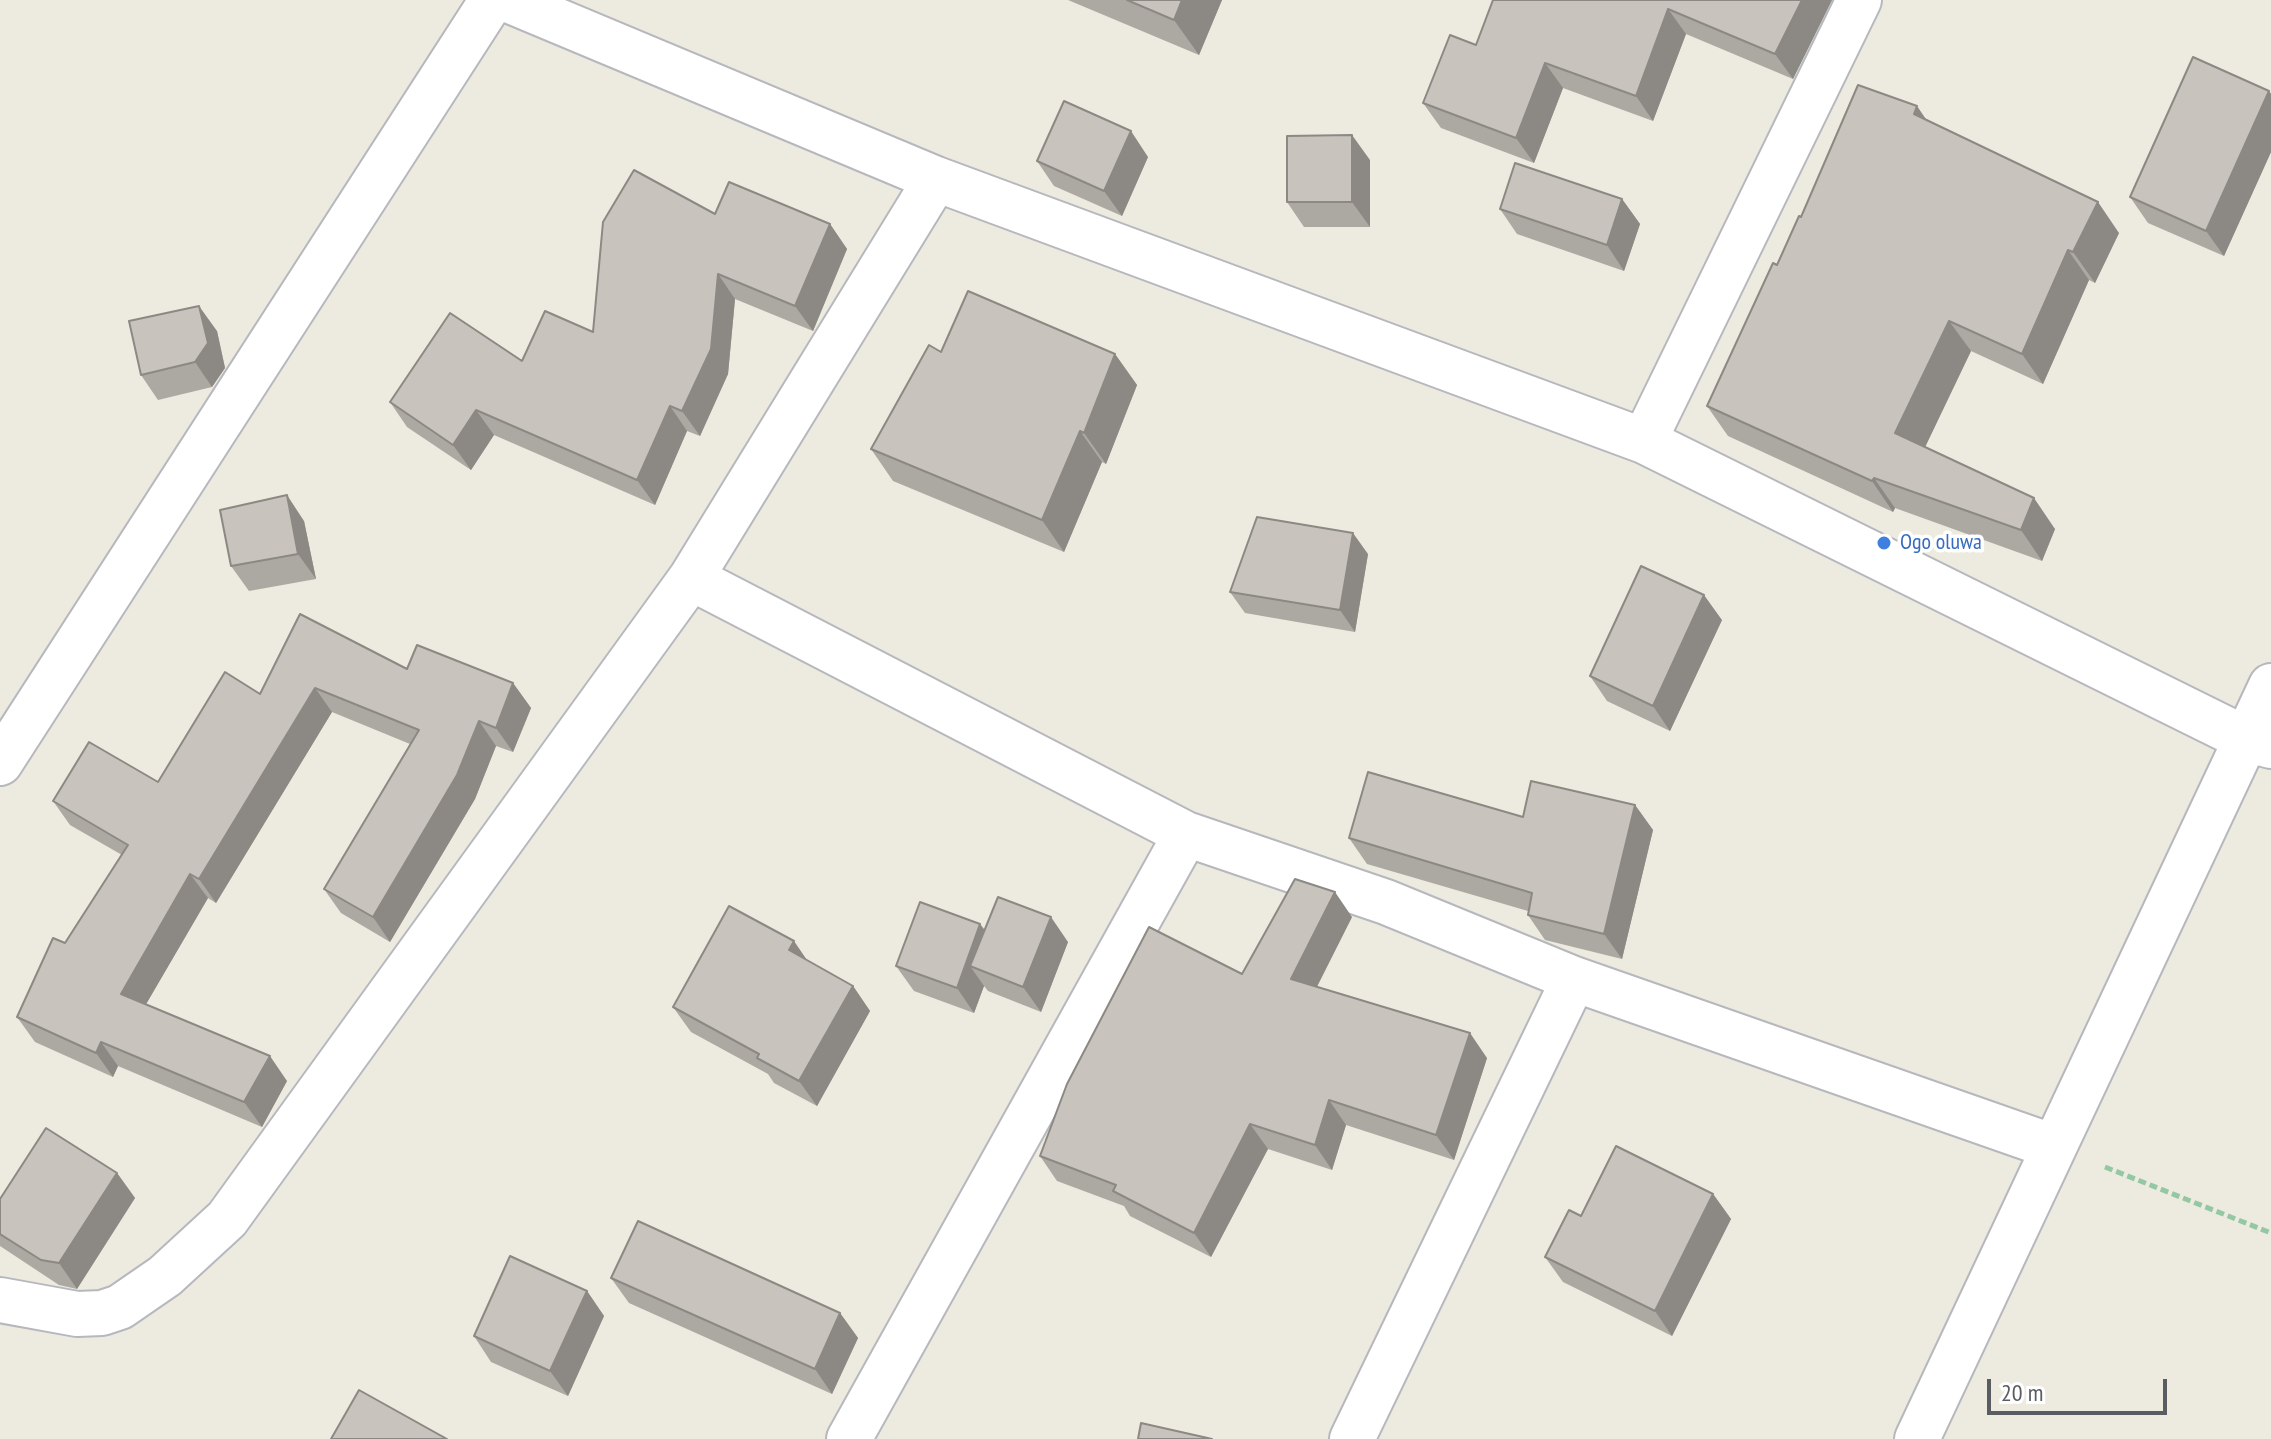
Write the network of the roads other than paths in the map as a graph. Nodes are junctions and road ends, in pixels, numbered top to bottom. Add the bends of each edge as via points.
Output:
1 (492, 0) edge
2 (508, 0) edge
3 (1859, 0) edge
4 (936, 179) junction
5 (1644, 441) junction
6 (691, 578) junction
7 (2271, 686) edge
8 (2259, 743) edge
9 (0, 763) edge
10 (1186, 834) junction
11 (1574, 979) junction
12 (2054, 1147) junction
13 (0, 1300) edge
14 (849, 1439) edge
15 (1352, 1439) edge
16 (1917, 1439) edge

1 - 9 street
2 - 4 street
3 - 5 street
4 - 5 street
4 - 6 street
5 - 8 street
6 - 10 street
6 - 13 street via 227,1219 165,1276 120,1307 77,1314
7 - 8 street
8 - 12 street
10 - 11 street via 1386,902
10 - 14 street
11 - 12 street
11 - 15 street
12 - 16 street

